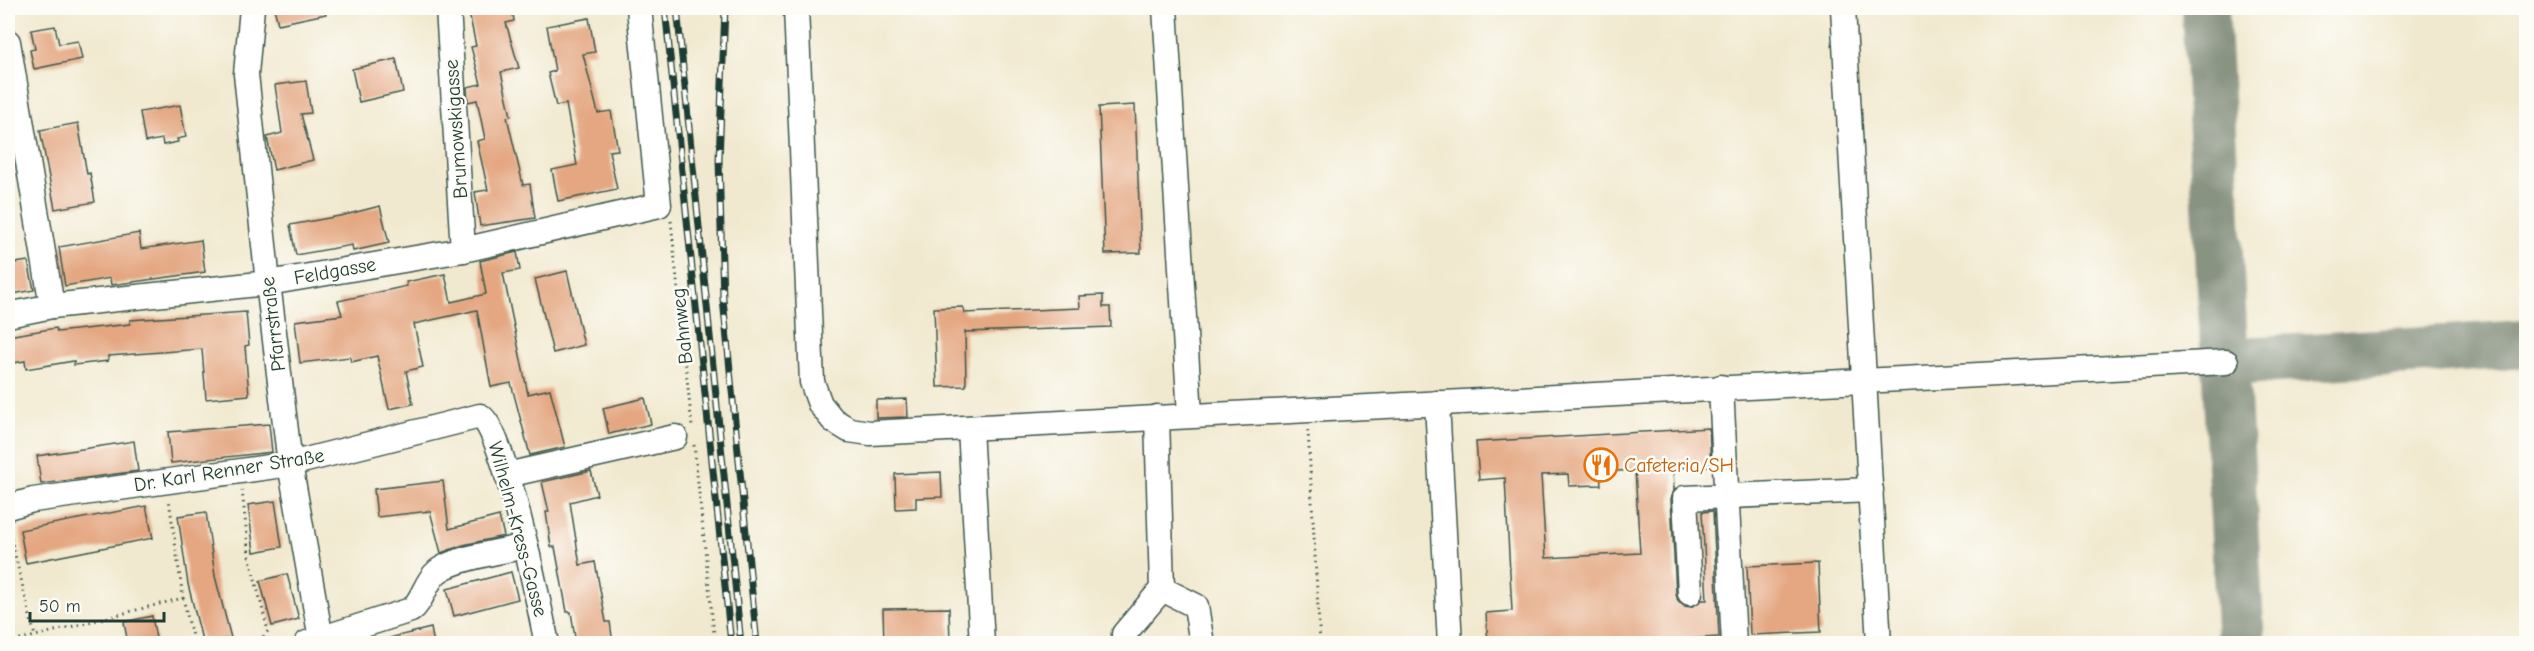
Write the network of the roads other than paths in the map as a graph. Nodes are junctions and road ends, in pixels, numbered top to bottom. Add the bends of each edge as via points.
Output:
1 (252, 8) edge
2 (448, 8) edge
3 (639, 8) edge
4 (796, 8) edge
5 (1165, 8) edge
6 (1843, 8) edge
7 (8, 42) edge
8 (463, 250) junction
9 (268, 283) junction
10 (52, 306) junction
11 (8, 315) edge
12 (2226, 362) dead end
13 (1866, 382) junction
14 (1721, 387) junction
15 (1437, 403) junction
16 (1190, 415) junction
17 (483, 417) joint
18 (1157, 417) junction
19 (970, 428) junction
20 (675, 437) dead end
21 (290, 464) junction
22 (507, 475) junction
23 (1871, 490) junction
24 (1726, 495) junction
25 (8, 507) edge
26 (526, 546) junction
27 (1162, 589) junction
28 (1690, 593) dead end
29 (313, 641) edge
30 (547, 644) edge
31 (982, 644) edge
32 (1124, 644) edge
33 (1202, 644) edge
34 (1450, 644) edge
35 (1734, 644) edge
36 (1879, 644) edge

1 - 9 street, Pfarrstraße via 246,74
2 - 8 street, Brumowskigasse
3 - 8 street, Feldgasse via 664,210
4 - 19 street via 811,370 820,404 833,420 849,430 870,433
5 - 16 street
6 - 13 street
7 - 10 street
8 - 9 street, Feldgasse
9 - 10 street, Feldgasse
9 - 21 street, Pfarrstraße
10 - 11 street, Feldgasse
12 - 13 street
13 - 14 street
13 - 23 street
14 - 15 street
14 - 24 street
15 - 16 street
15 - 34 street
16 - 18 street
17 - 21 street, Dr. Karl Renner Straße
17 - 22 street, Wilhelm-Kress-Gasse
18 - 19 street
18 - 27 street
19 - 31 street
20 - 22 street
21 - 25 street, Dr. Karl Renner Straße
21 - 29 street, Pfarrstraße
22 - 26 street, Wilhelm-Kress-Gasse
23 - 24 street
23 - 36 street
24 - 28 street via 1685,498
24 - 35 street
26 - 29 street via 448,565 431,578 411,610
26 - 30 street, Wilhelm-Kress-Gasse
27 - 32 street via 1124,634
27 - 33 street via 1196,606

